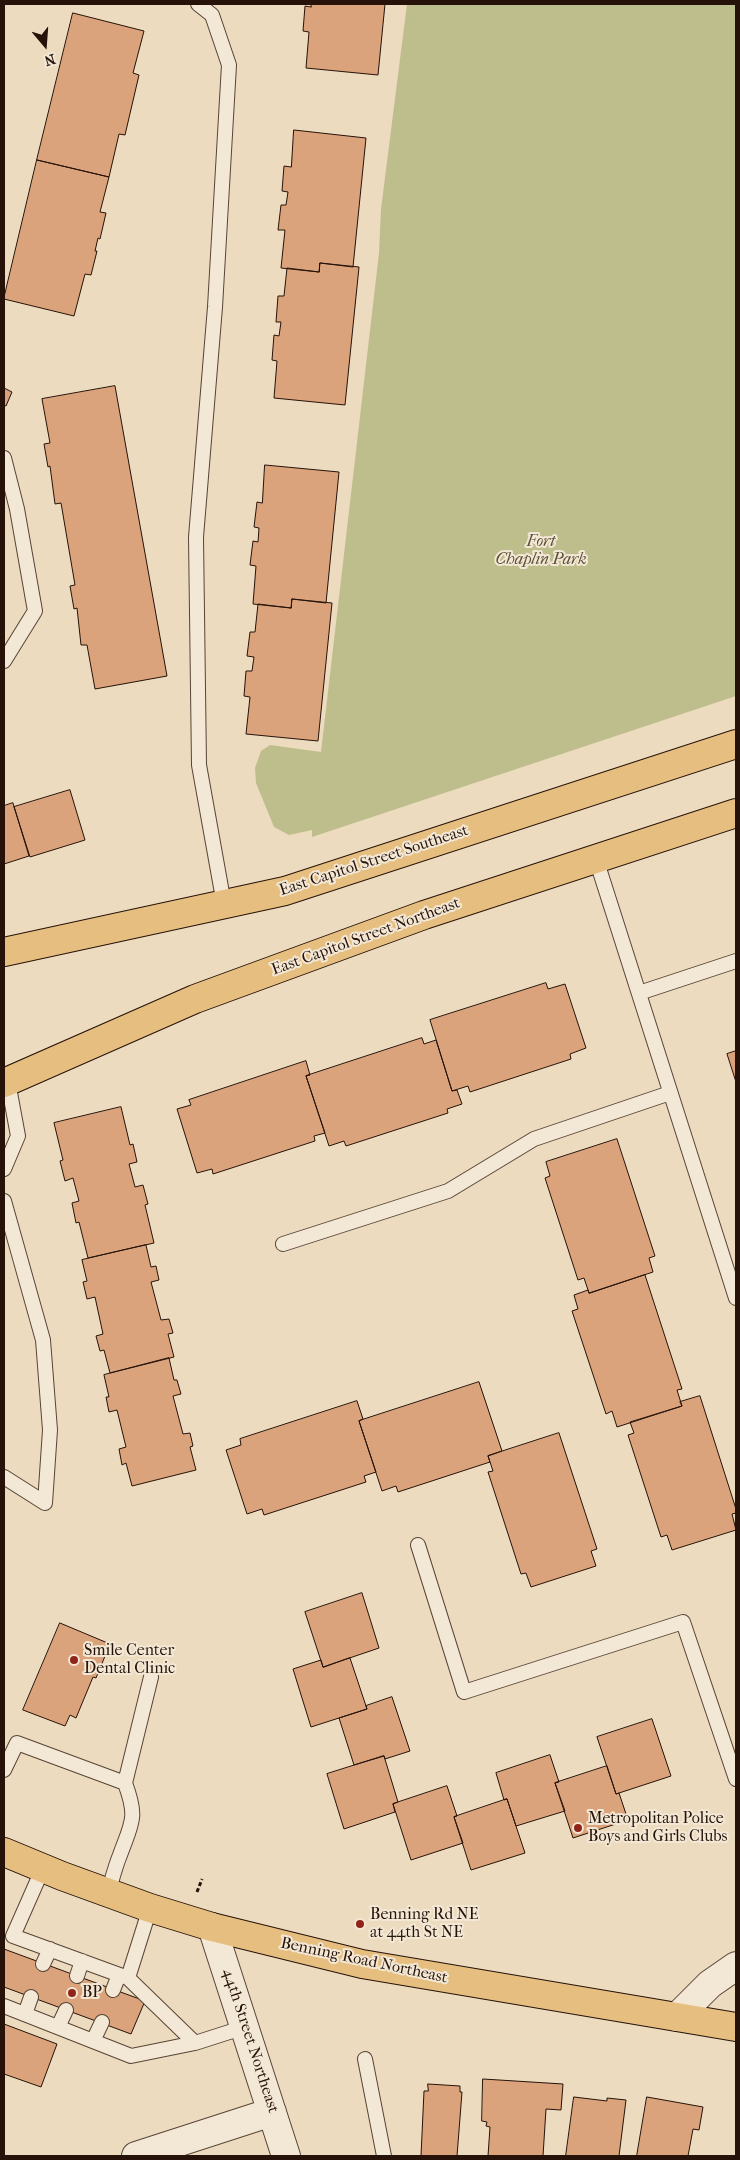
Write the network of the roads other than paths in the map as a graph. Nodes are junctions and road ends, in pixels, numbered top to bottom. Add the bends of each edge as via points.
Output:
1 (198, 4) edge
2 (4, 458) edge
3 (4, 661) edge
4 (736, 744) edge
5 (736, 813) edge
6 (596, 859) junction
7 (224, 904) junction
8 (4, 952) edge
9 (736, 961) edge
10 (639, 993) junction
11 (6, 1082) edge
12 (670, 1093) junction
13 (4, 1169) edge
14 (4, 1201) edge
15 (283, 1244) dead end
16 (736, 1298) edge
17 (4, 1477) edge
18 (418, 1545) dead end
19 (151, 1677) dead end
20 (4, 1770) edge
21 (736, 1778) edge
22 (125, 1783) junction
23 (4, 1852) edge
24 (43, 1868) junction
25 (108, 1893) junction
26 (150, 1908) junction
27 (212, 1927) junction
28 (8, 1940) edge
29 (50, 1949) junction
30 (82, 1961) junction
31 (43, 1964) dead end
32 (736, 1966) edge
33 (77, 1976) dead end
34 (124, 1976) junction
35 (113, 1990) dead end
36 (31, 1997) dead end
37 (4, 2006) edge
38 (66, 2010) dead end
39 (25, 2014) junction
40 (677, 2017) junction
41 (102, 2022) dead end
42 (58, 2027) junction
43 (245, 2027) junction
44 (736, 2027) edge
45 (93, 2041) junction
46 (195, 2043) junction
47 (365, 2059) dead end
48 (272, 2112) junction
49 (136, 2156) edge
50 (286, 2156) edge
51 (384, 2156) edge

1 - 7 lane via 212,15 229,65 215,307 196,536 199,765
2 - 3 lane via 17,509 35,611
4 - 7 main road, East Capitol Street Southeast via 285,891
5 - 6 main road, East Capitol Street Northeast
6 - 10 lane
6 - 11 main road, East Capitol Street Northeast via 424,915 195,999
7 - 8 main road, East Capitol Street Southeast
9 - 10 lane
10 - 12 lane
11 - 13 lane via 18,1136
12 - 15 lane via 534,1139 448,1191
12 - 16 lane
14 - 17 lane via 43,1340 50,1430 45,1503
18 - 21 lane via 464,1692 683,1622
19 - 22 lane
20 - 22 lane via 17,1742
22 - 25 lane via 132,1803 132,1828
23 - 24 main road, Benning Road Northeast
24 - 25 main road, Benning Road Northeast
24 - 28 lane
25 - 26 main road, Benning Road Northeast
26 - 27 main road, Benning Road Northeast
26 - 34 lane
27 - 40 main road, Benning Road Northeast via 362,1964
27 - 43 street, 44th Street Northeast
28 - 29 lane
29 - 30 lane
29 - 31 lane
30 - 33 lane
30 - 34 lane
32 - 40 street via 710,1984
34 - 35 lane
34 - 46 lane
36 - 39 lane
37 - 39 lane
38 - 42 lane
39 - 42 lane
40 - 44 main road, Benning Road Northeast
41 - 45 lane
42 - 45 lane
43 - 46 lane
43 - 48 street, 44th Street Northeast
45 - 46 lane via 131,2056
47 - 51 lane
48 - 49 street
48 - 50 street, 44th Street Northeast

